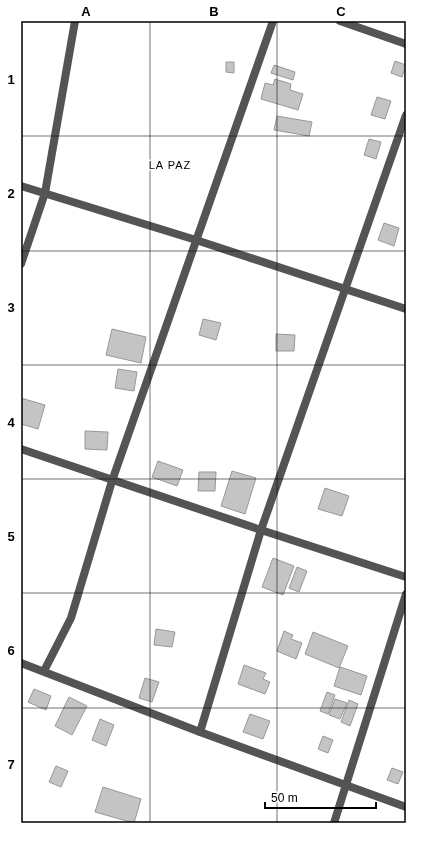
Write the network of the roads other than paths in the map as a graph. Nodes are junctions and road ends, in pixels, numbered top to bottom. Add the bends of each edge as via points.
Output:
1 (75, 21) edge
2 (273, 21) edge
3 (340, 21) edge
4 (406, 44) edge
5 (406, 115) edge
6 (21, 186) edge
7 (45, 193) junction
8 (196, 240) junction
9 (21, 264) edge
10 (345, 288) junction
11 (406, 308) edge
12 (21, 449) edge
13 (112, 481) junction
14 (261, 530) junction
15 (406, 577) edge
16 (406, 594) edge
17 (21, 663) edge
18 (44, 671) junction
19 (200, 732) junction
20 (347, 785) junction
21 (406, 807) edge
22 (334, 823) edge

1 - 7 street
2 - 8 street
3 - 4 street
5 - 10 street
6 - 7 street
7 - 8 street
7 - 9 street
8 - 10 street
8 - 13 street
10 - 11 street
10 - 14 street
12 - 13 street
13 - 14 street
13 - 18 street via 71,618
14 - 15 street
14 - 19 street
16 - 20 street
17 - 18 street
18 - 19 street
19 - 20 street
20 - 21 street
20 - 22 street

